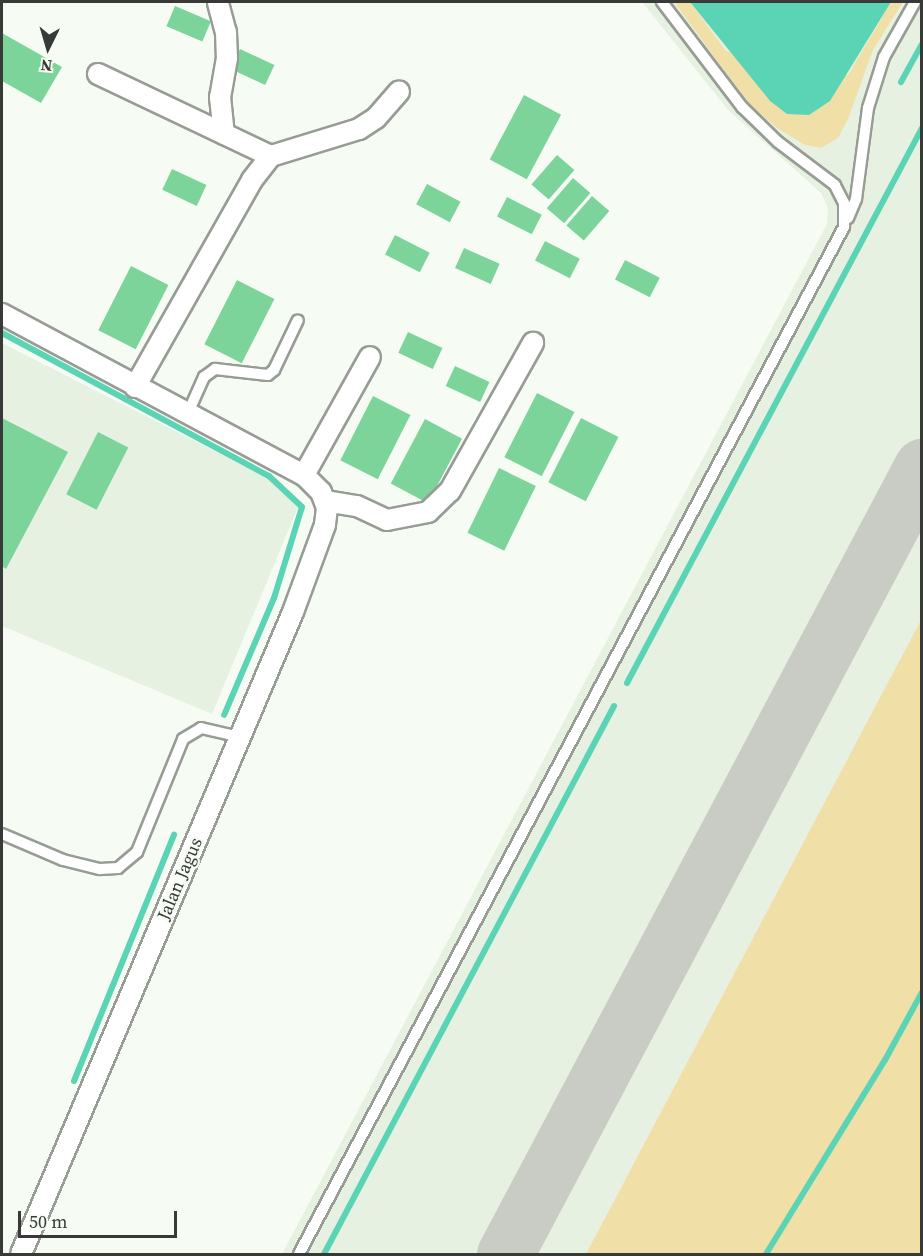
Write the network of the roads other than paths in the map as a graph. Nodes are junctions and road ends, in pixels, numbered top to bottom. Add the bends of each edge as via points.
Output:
1 (662, 2) edge
2 (915, 2) edge
3 (218, 3) edge
4 (98, 74) dead end
5 (399, 92) dead end
6 (224, 134) junction
7 (271, 156) junction
8 (844, 227) junction
9 (2, 314) edge
10 (298, 320) dead end
11 (533, 343) dead end
12 (370, 357) dead end
13 (135, 387) junction
14 (186, 416) junction
15 (304, 475) junction
16 (325, 501) junction
17 (240, 737) junction
18 (2, 834) edge
19 (21, 1254) edge
20 (298, 1254) edge

1 - 8 lane via 742,107 778,142 835,185 844,203
2 - 8 lane via 884,57 868,108 856,199
3 - 6 street via 226,32 220,97
4 - 6 street
5 - 7 street via 376,118 359,129
6 - 7 street
7 - 13 street via 252,180
8 - 20 lane
9 - 13 street
10 - 14 lane via 274,370 268,375 214,369 204,377
11 - 16 street via 450,491 428,512 387,520 357,506
12 - 15 street
13 - 14 street
14 - 15 street
15 - 16 street
16 - 17 street, Jalan Jagus via 325,525
17 - 18 lane via 201,728 183,739 137,852 118,868 100,869 63,860
17 - 19 street, Jalan Jagus

